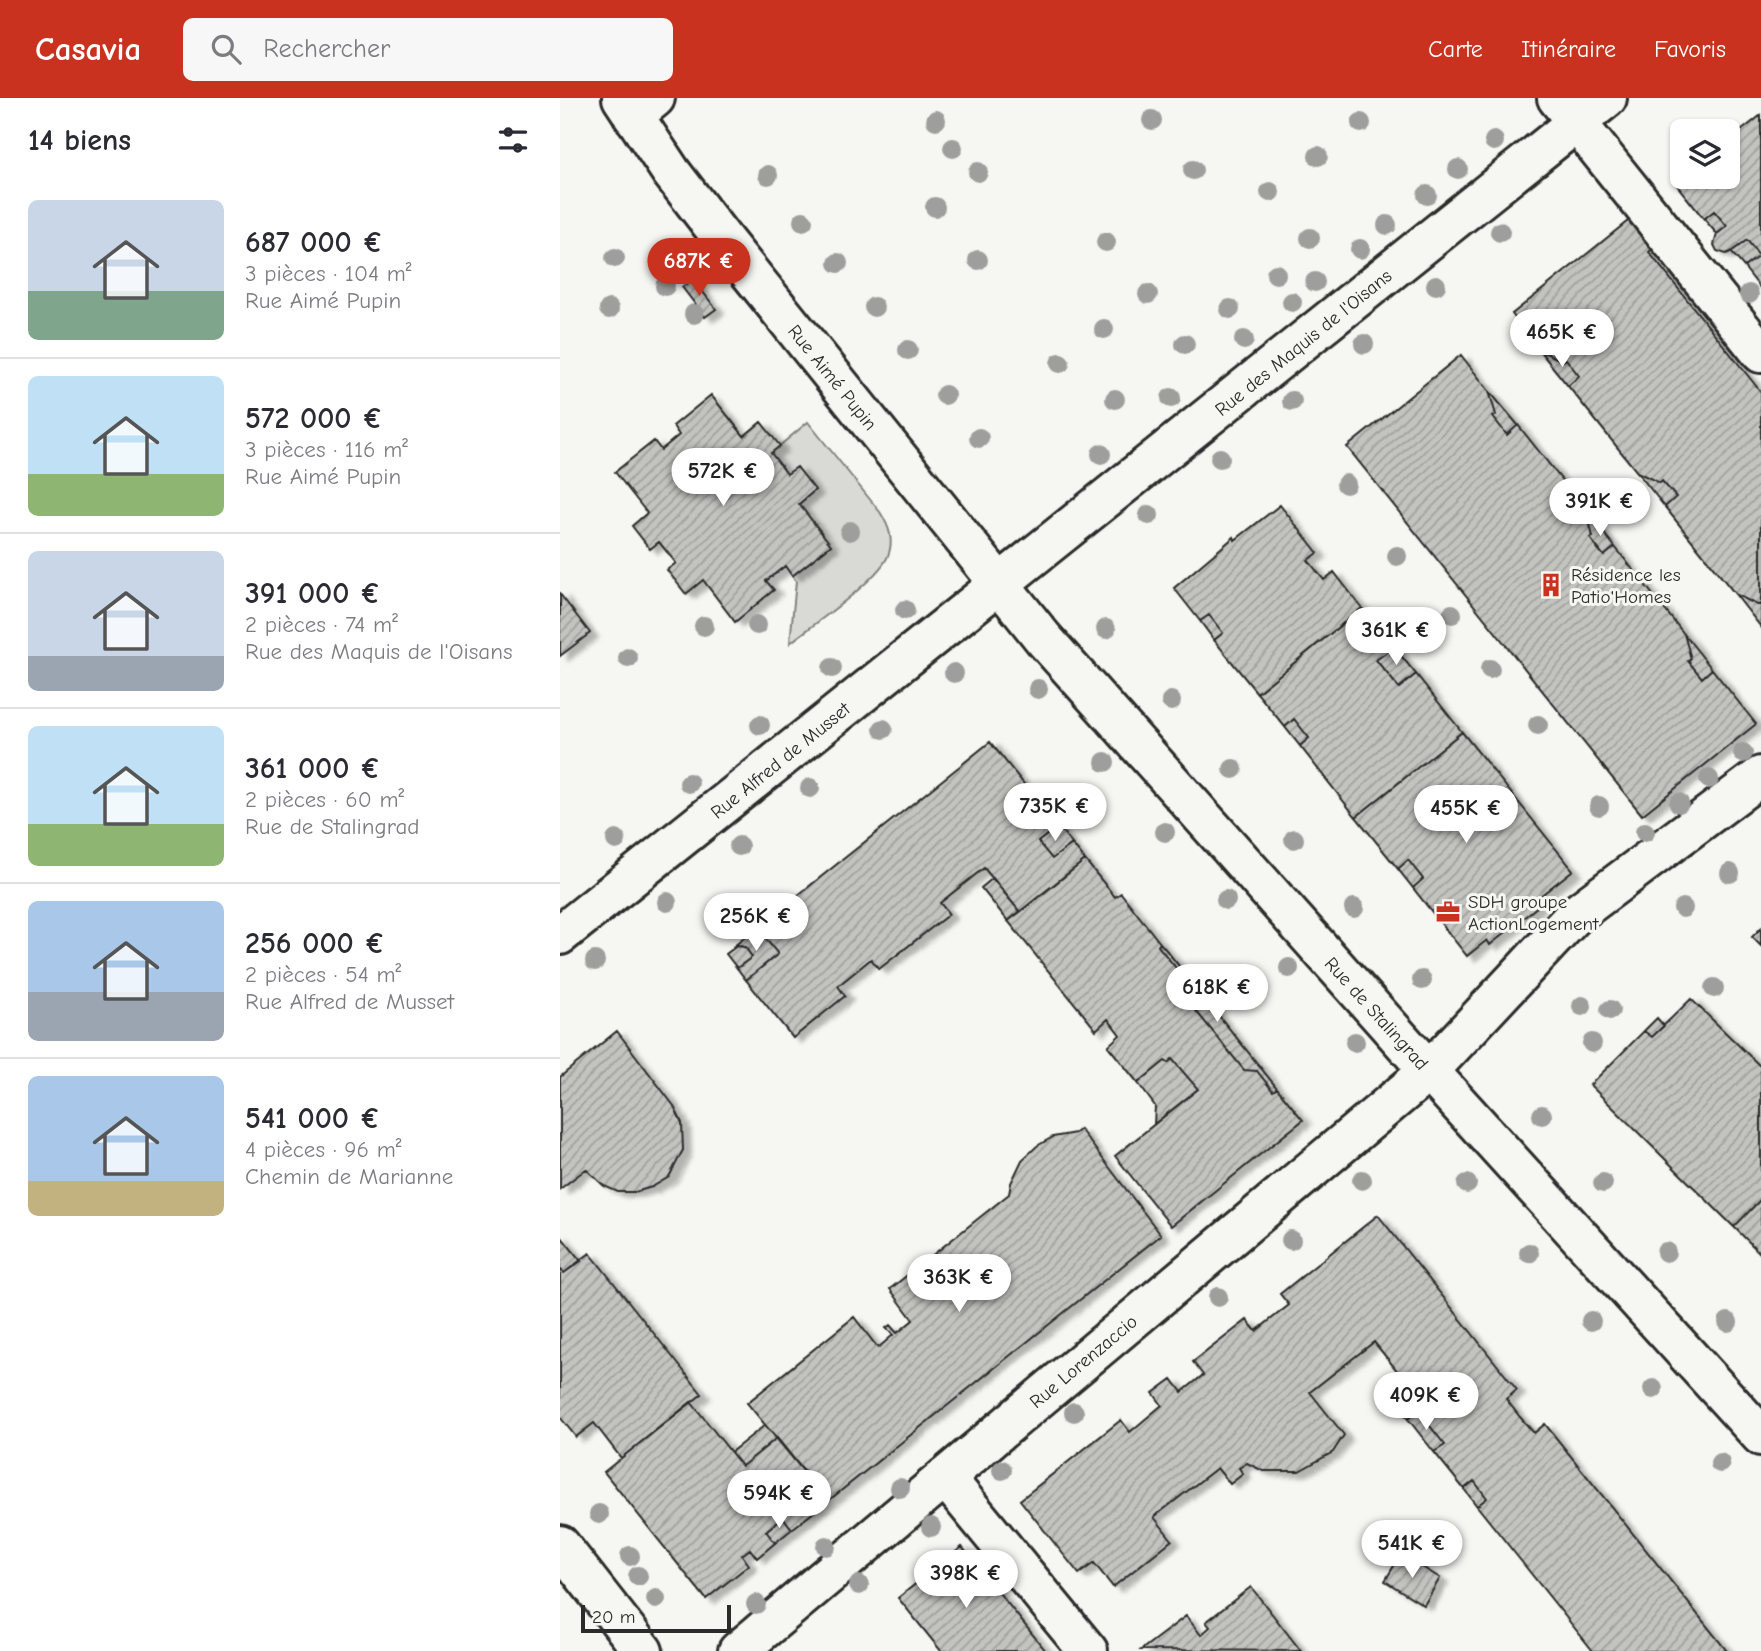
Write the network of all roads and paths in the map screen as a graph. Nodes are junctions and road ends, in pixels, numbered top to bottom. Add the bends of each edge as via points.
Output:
1 (1606, 98) edge
2 (637, 104) edge
3 (1567, 110) edge
4 (1761, 353) edge
5 (999, 585) junction
6 (1761, 776) edge
7 (560, 934) edge
8 (1429, 1072) junction
9 (1761, 1436) edge
10 (945, 1477) junction
11 (560, 1545) edge
12 (643, 1651) edge
13 (738, 1651) edge
14 (1087, 1651) edge

1 - 3 street, Rue des Maquis de l'Oisans
2 - 5 street, Rue Aimé Pupin via 671,172
3 - 4 street
3 - 5 street, Rue des Maquis de l'Oisans
5 - 7 street, Rue Alfred de Musset
5 - 8 street, Rue de Stalingrad
6 - 8 street, Rue Lorenzaccio via 1575,915
8 - 9 street, Rue de Stalingrad
8 - 10 street, Rue Lorenzaccio
10 - 13 street, Rue Lorenzaccio
10 - 14 street
11 - 12 street

